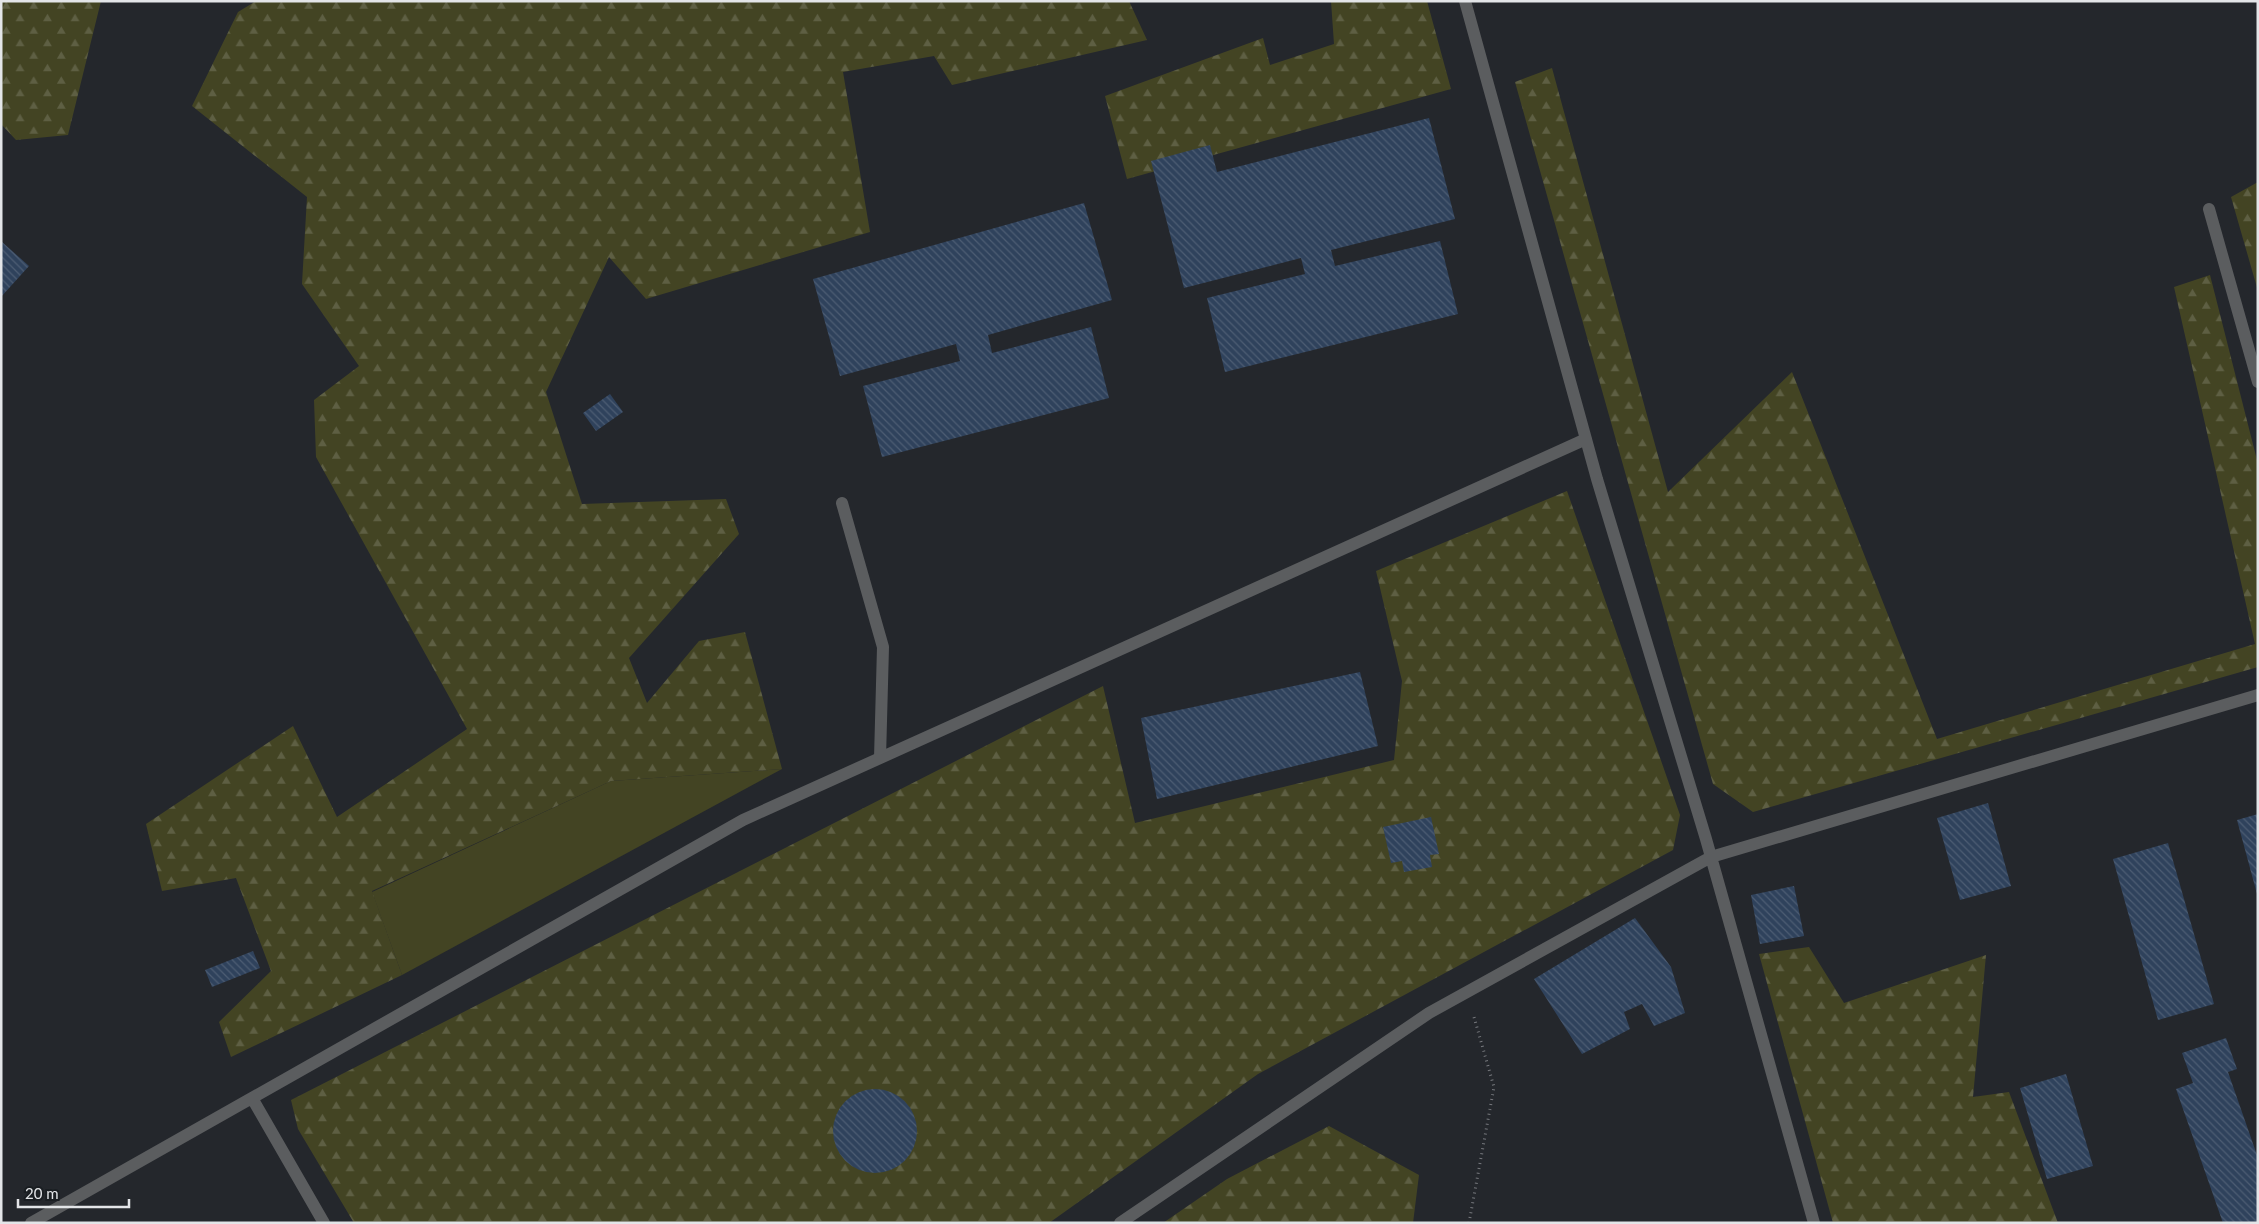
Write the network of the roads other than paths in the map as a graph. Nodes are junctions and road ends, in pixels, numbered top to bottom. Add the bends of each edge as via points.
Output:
1 (1465, 1) edge
2 (2209, 209) dead end
3 (2258, 382) edge
4 (1586, 439) junction
5 (842, 503) dead end
6 (2258, 695) edge
7 (880, 758) junction
8 (1711, 857) junction
9 (252, 1098) junction
10 (31, 1223) edge
11 (324, 1223) edge
12 (1120, 1223) edge
13 (1814, 1223) edge

1 - 4 street
2 - 3 street
4 - 7 street
4 - 8 street
5 - 7 street via 883,647
6 - 8 street
7 - 9 street via 743,820
8 - 12 street via 1429,1013
8 - 13 street
9 - 10 street
9 - 11 street

